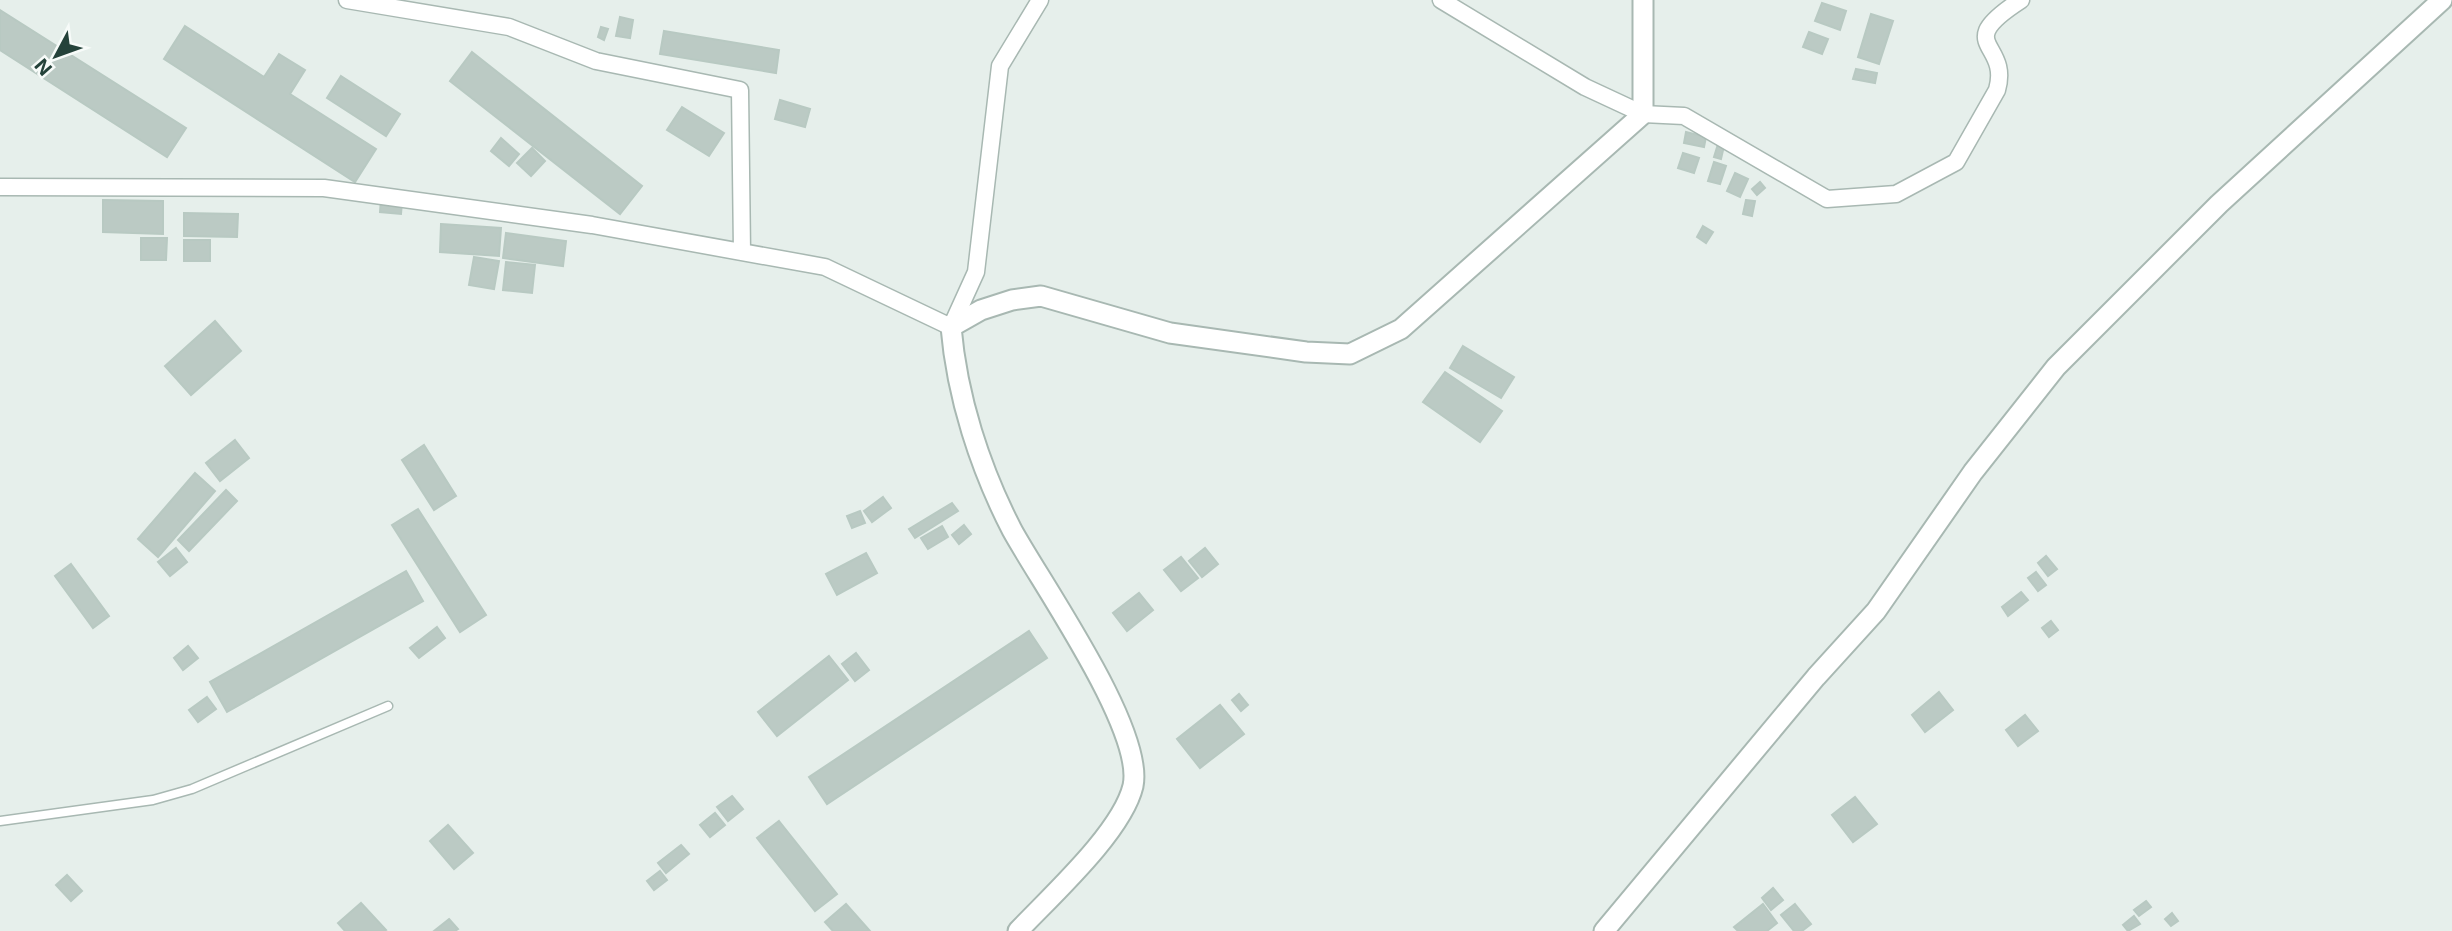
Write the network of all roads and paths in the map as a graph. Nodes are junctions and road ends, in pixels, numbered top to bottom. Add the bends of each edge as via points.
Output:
1 (347, 0) edge
2 (1040, 0) edge
3 (1441, 0) edge
4 (1643, 0) edge
5 (2021, 0) edge
6 (2442, 0) edge
7 (1643, 114) junction
8 (0, 187) edge
9 (742, 252) junction
10 (951, 327) junction
11 (388, 705) dead end
12 (0, 821) edge
13 (1018, 931) edge
14 (1604, 931) edge

1 - 9 street via 509,27 596,61 740,90
2 - 10 street via 1000,66 976,272
3 - 7 street via 1585,87
4 - 7 street
5 - 7 street via 1989,24 1985,34 2000,77 1997,90 1956,162 1896,194 1827,199 1684,117
6 - 14 street via 2219,204 2056,367 1972,472 1876,611
7 - 10 street via 1401,329 1350,354 1170,333 1041,296 981,310
8 - 9 street via 324,188 592,225
9 - 10 street via 825,267
10 - 13 street via 957,376 982,460 1012,529 1084,649 1129,744 1135,769 1125,806 1101,841
11 - 12 lane via 192,789 153,800

